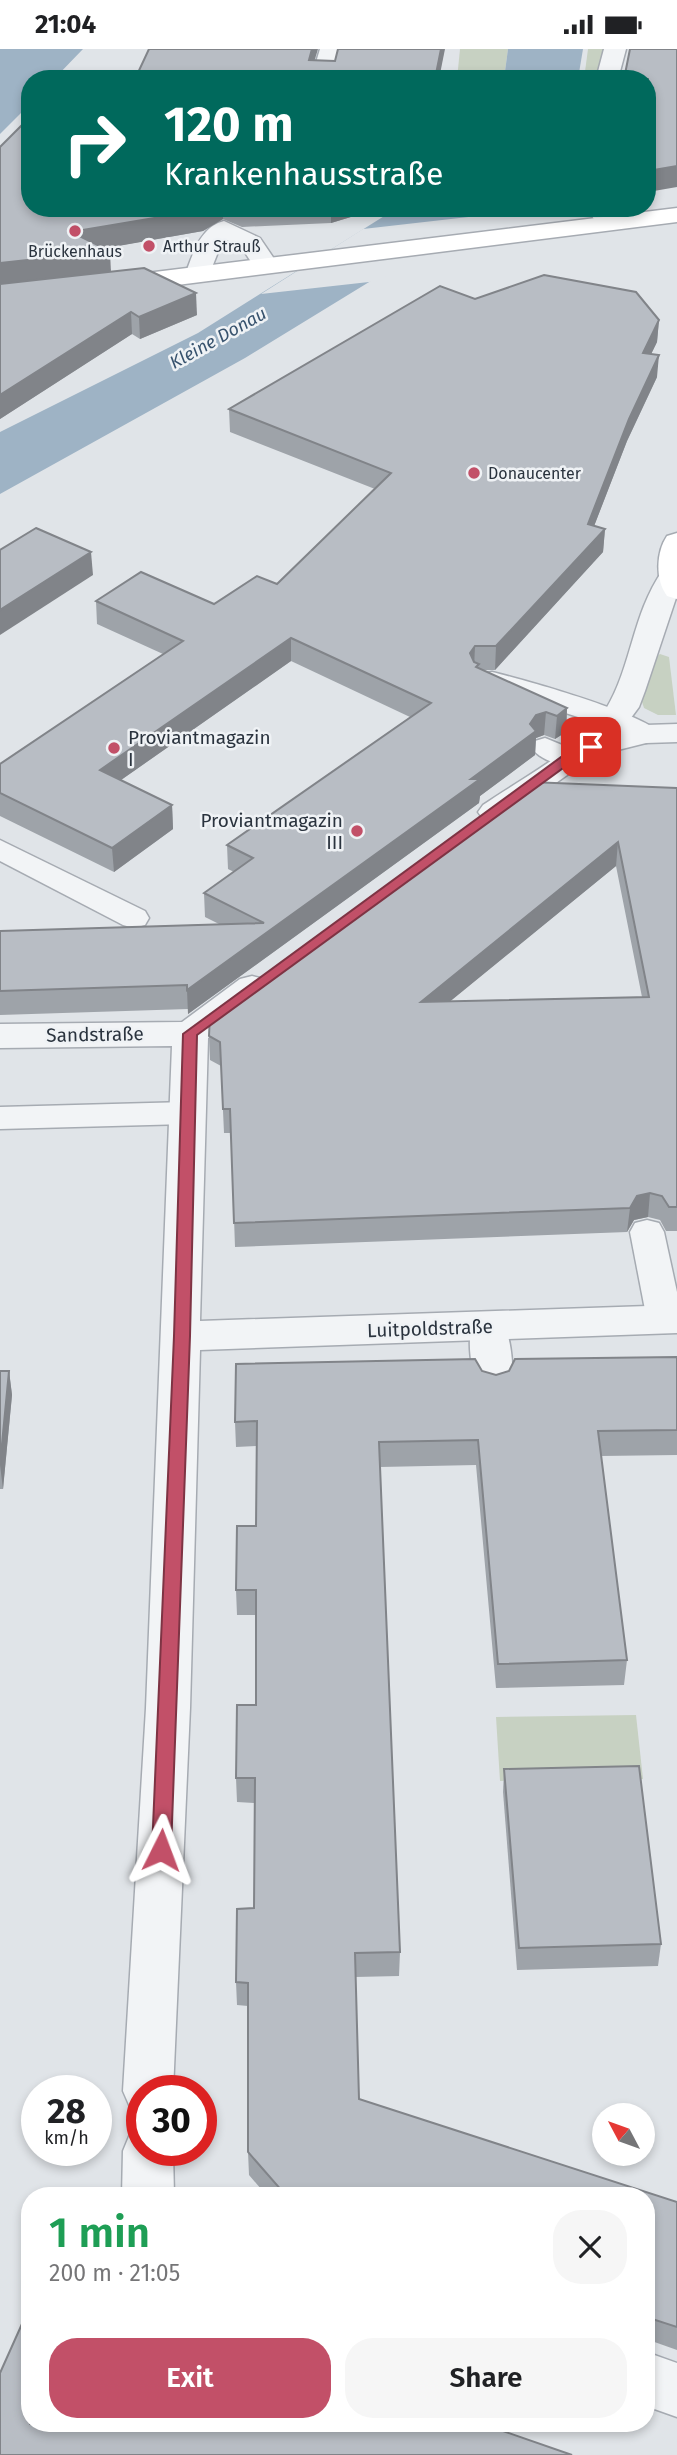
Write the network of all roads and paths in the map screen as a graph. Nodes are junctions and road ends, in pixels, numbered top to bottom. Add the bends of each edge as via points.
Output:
1 (331, 49) edge
2 (615, 49) edge
3 (325, 70) edge
4 (609, 70) edge
5 (599, 217) edge
6 (621, 217) edge
7 (673, 220) edge
8 (266, 266) junction
9 (198, 275) junction
10 (89, 288) edge
11 (677, 543) edge
12 (676, 580) edge
13 (492, 671) edge
14 (621, 708) junction
15 (677, 733) edge
16 (646, 734) junction
17 (563, 752) junction
18 (464, 834) edge
19 (0, 849) edge
20 (134, 918) dead end
21 (272, 973) edge
22 (190, 1034) junction
23 (0, 1036) edge
24 (187, 1114) junction
25 (0, 1118) edge
26 (647, 1232) dead end
27 (671, 1320) edge
28 (488, 1327) junction
29 (182, 1336) junction
30 (494, 1384) edge
31 (149, 2075) edge
32 (655, 2382) edge
33 (677, 2390) edge

1 - 3 street
2 - 4 street
5 - 8 street via 493,240
6 - 7 street
8 - 9 street
8 - 9 street via 251,243 224,228 208,245
9 - 10 street
11 - 12 street via 672,555
12 - 14 street via 660,595
13 - 14 lane
14 - 16 lane
14 - 17 street
15 - 16 street
16 - 17 street
17 - 18 street
19 - 20 lane
21 - 22 street
22 - 23 street, Sandstraße
22 - 24 street
24 - 25 lane
24 - 29 street
26 - 27 lane
27 - 28 street, Luitpoldstraße
28 - 29 street, Luitpoldstraße
28 - 30 lane
29 - 31 street
32 - 33 street

